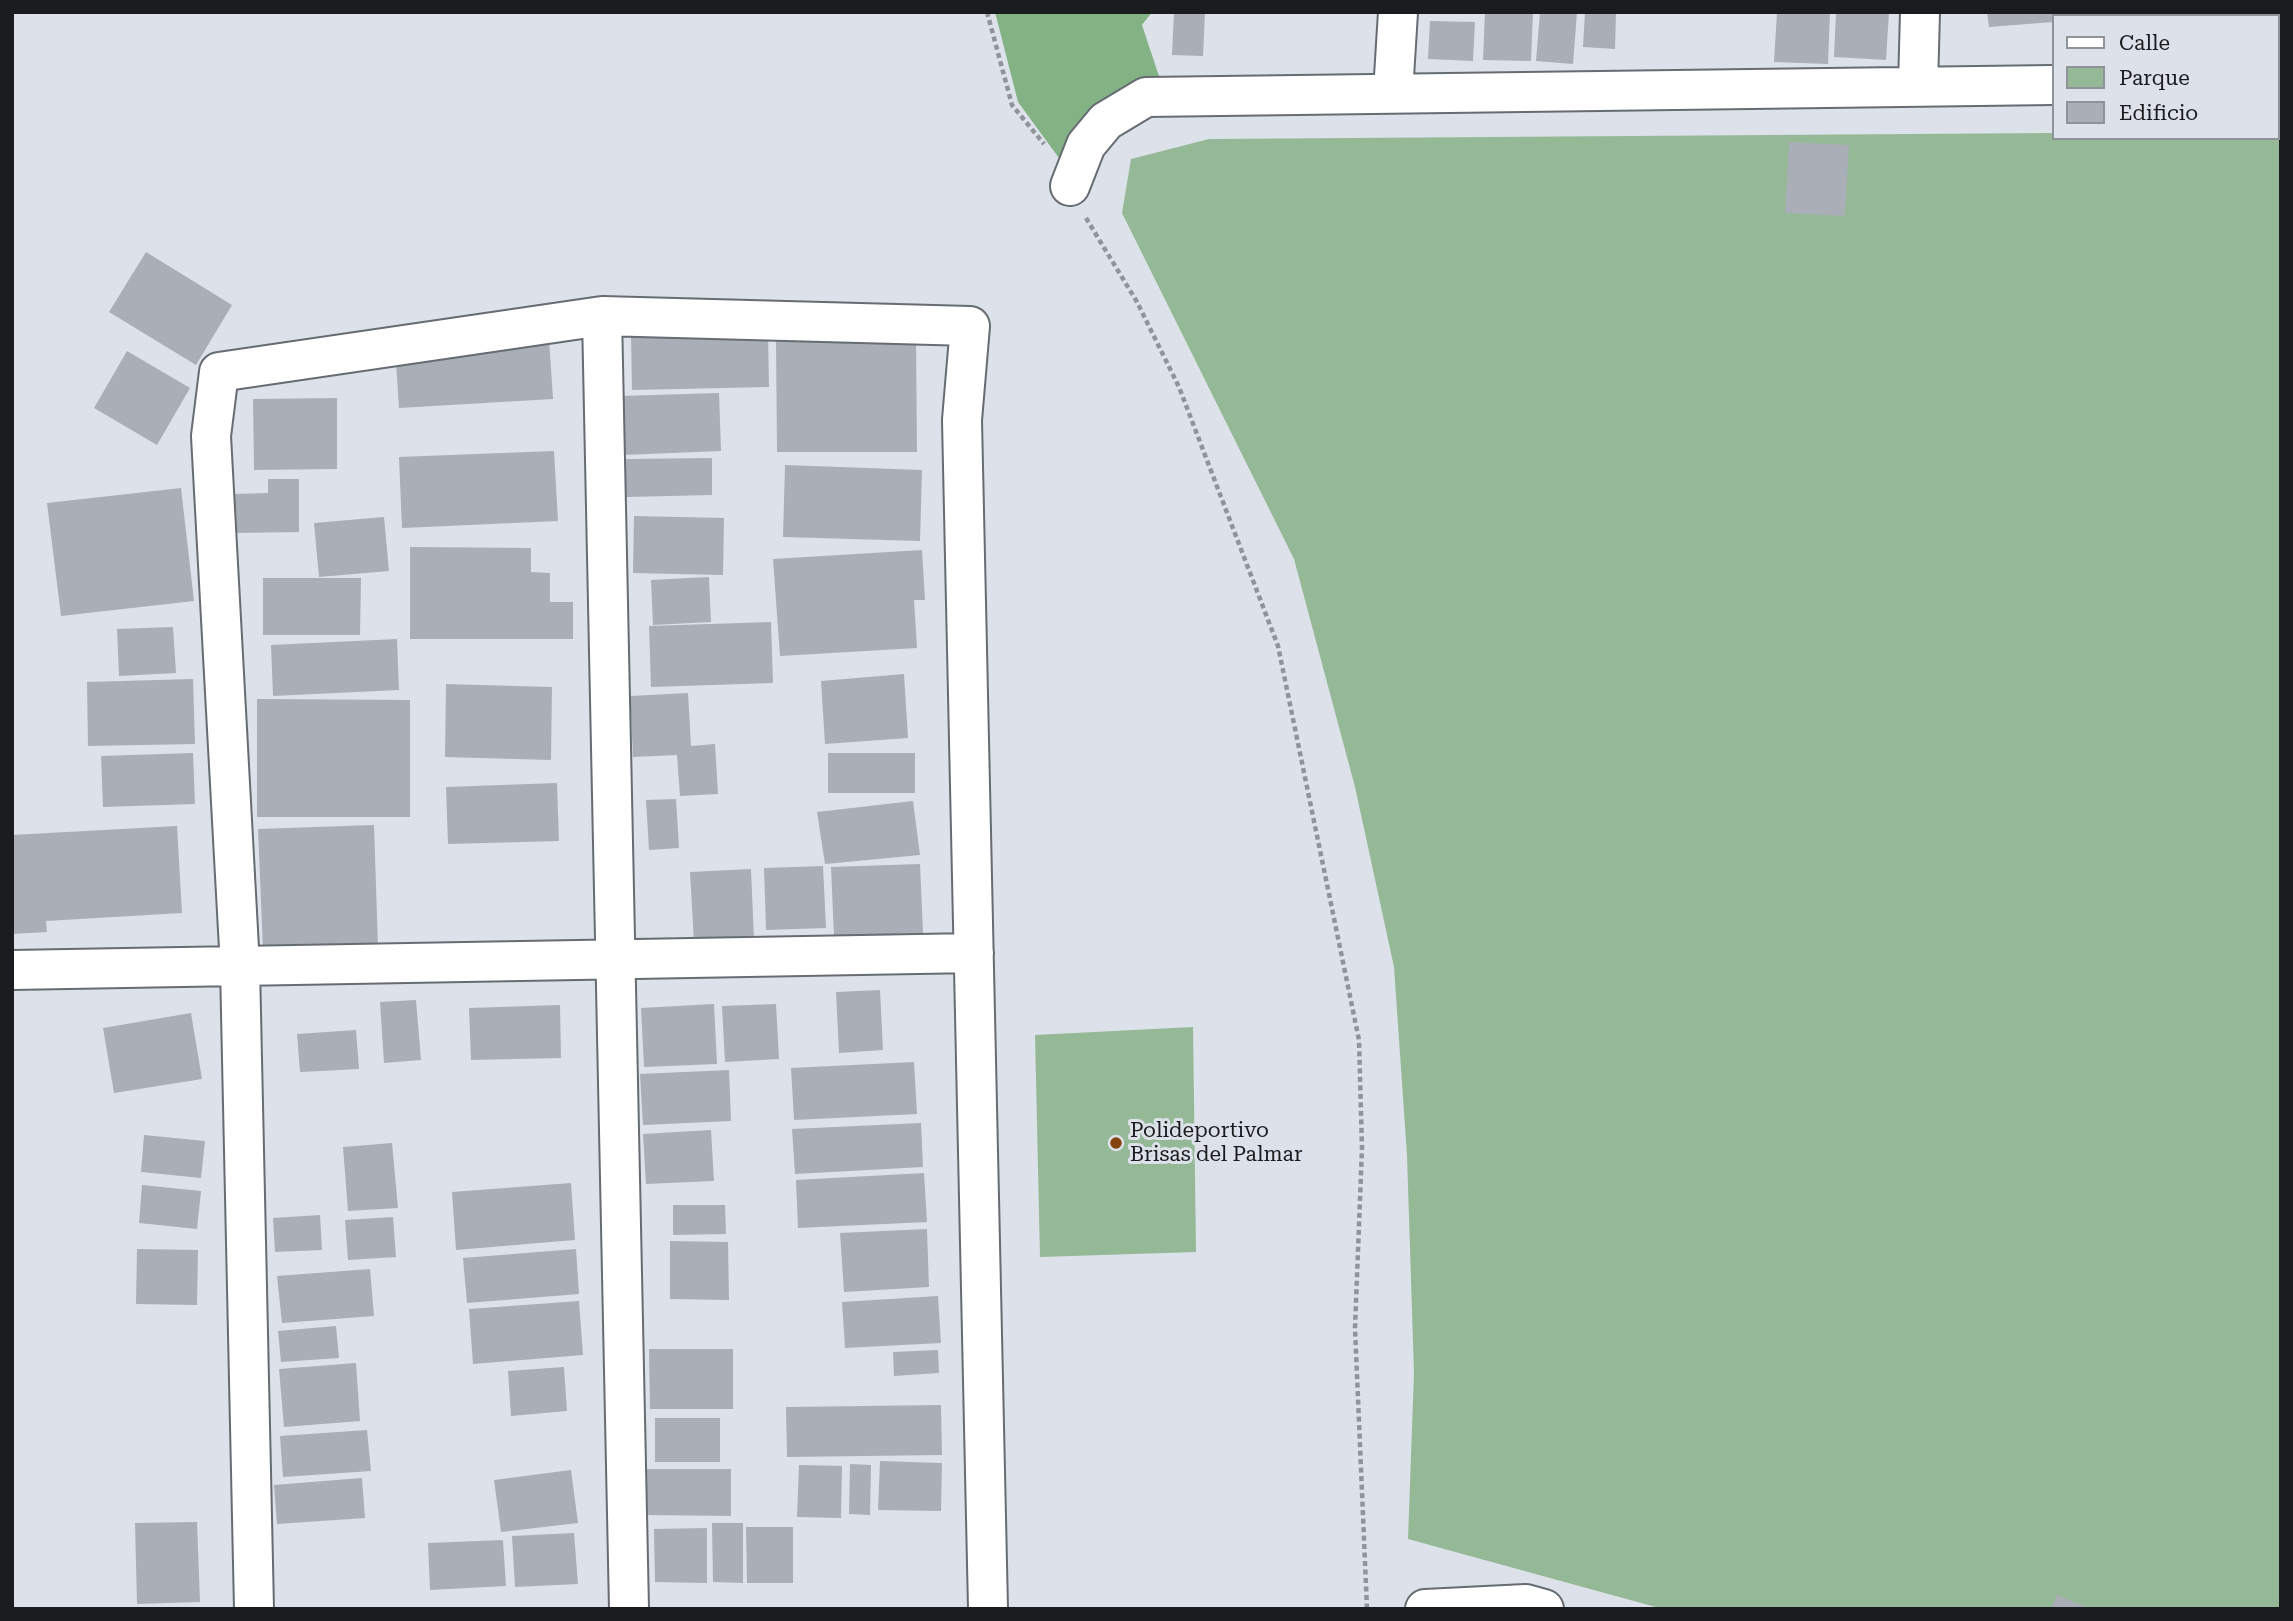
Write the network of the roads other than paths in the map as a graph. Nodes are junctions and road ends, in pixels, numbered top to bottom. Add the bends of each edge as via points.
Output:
1 (1398, 12) edge
2 (1920, 12) edge
3 (2052, 85) edge
4 (1919, 86) junction
5 (1393, 93) junction
6 (1070, 186) road end
7 (602, 316) junction
8 (974, 953) junction
9 (615, 960) junction
10 (240, 967) junction
11 (12, 970) edge
12 (254, 1609) edge
13 (629, 1609) edge
14 (988, 1609) edge
15 (1424, 1609) edge
16 (1544, 1609) edge

1 - 5 street
2 - 4 street
3 - 4 street
4 - 5 street
5 - 6 street via 1146,97 1099,129 1086,145
7 - 8 street via 970,326 962,420
7 - 9 street
7 - 10 street via 219,372 212,436
8 - 9 street
8 - 14 street
9 - 10 street
9 - 13 street
10 - 11 street
10 - 12 street
15 - 16 street via 1526,1604

